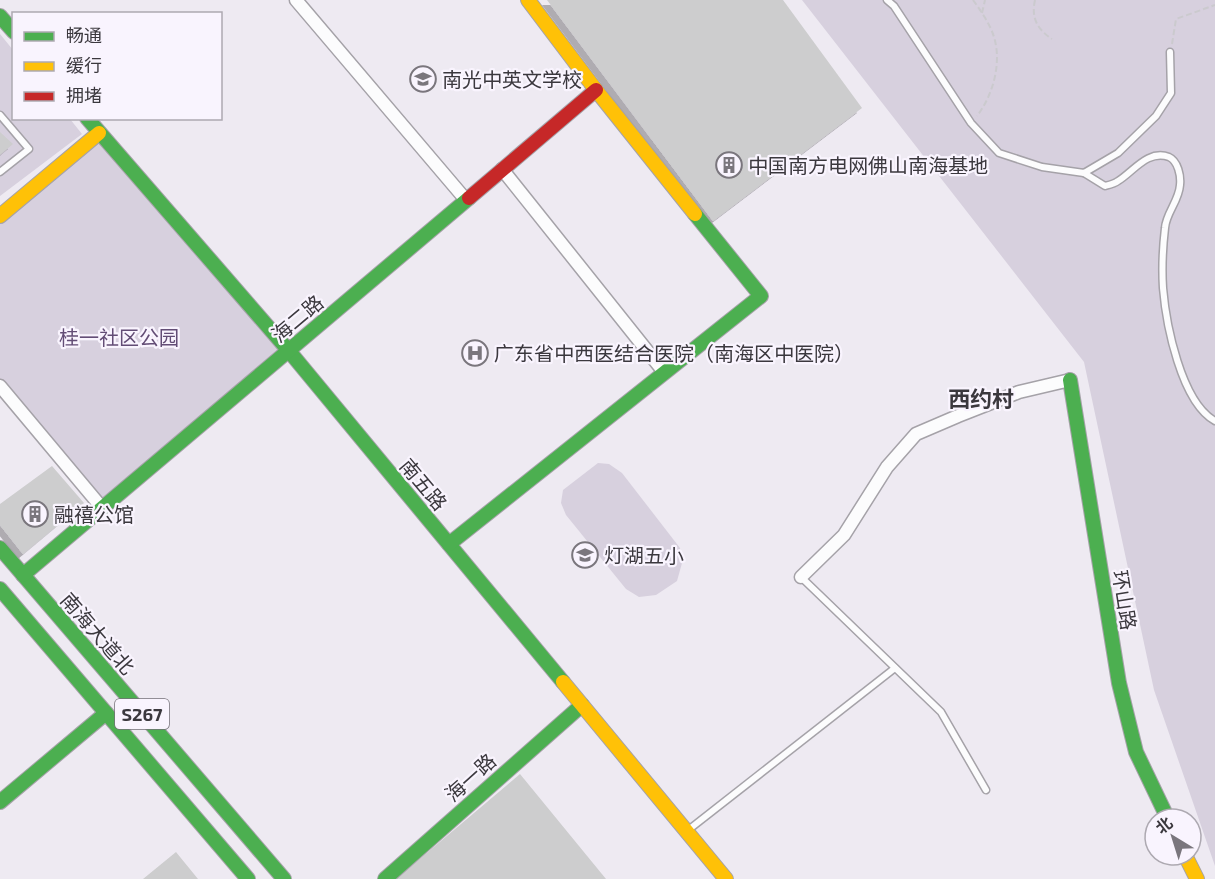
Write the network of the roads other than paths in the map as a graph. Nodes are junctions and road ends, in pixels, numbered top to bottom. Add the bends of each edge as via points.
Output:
1 (296, 0) edge
2 (528, 0) edge
3 (887, 0) edge
4 (0, 16) edge
5 (12, 30) edge
6 (1170, 52) road end
7 (596, 90) junction
8 (0, 115) edge
9 (89, 120) edge
10 (99, 133) junction
11 (502, 170) junction
12 (0, 172) edge
13 (1084, 173) junction
14 (466, 200) junction
15 (0, 216) edge
16 (289, 351) junction
17 (664, 372) junction
18 (1070, 380) joint
19 (0, 386) edge
20 (1215, 421) edge
21 (103, 509) junction
22 (448, 544) junction
23 (0, 548) edge
24 (23, 575) junction
25 (801, 577) joint
26 (2, 594) edge
27 (895, 668) junction
28 (582, 705) junction
29 (106, 713) junction
30 (986, 790) dead end
31 (0, 802) edge
32 (1162, 807) edge
33 (686, 831) junction
34 (248, 879) edge
35 (284, 879) edge
36 (385, 879) edge
37 (726, 879) edge

1 - 14 street
2 - 7 main road
3 - 13 lane via 901,15 971,123 999,153 1042,167
4 - 5 main road
6 - 13 lane via 1171,93 1156,116 1118,153
7 - 11 main road, 海二路
7 - 17 main road via 761,296
8 - 12 lane via 29,149
9 - 10 main road, 南五路
10 - 15 main road
10 - 16 main road, 南五路
11 - 14 main road, 海二路
11 - 17 street
13 - 20 lane via 1105,186 1156,155 1170,157 1177,163 1178,196 1165,226 1163,286 1168,323 1192,397
14 - 16 main road, 海二路
16 - 21 main road, 海二路
16 - 22 main road, 南五路
17 - 22 main road
18 - 25 street via 1019,392 916,434 888,467 844,535
18 - 32 main road, 环山路 via 1119,683 1136,752
19 - 21 street
21 - 24 main road, 海二路
22 - 28 main road, 南五路
23 - 24 main road, 南海大道北 / S267
24 - 35 main road, 南海大道北 / S267
25 - 27 lane
26 - 29 main road, S267
27 - 30 lane via 941,712
27 - 33 lane
28 - 33 main road, 南五路
28 - 36 main road, 海一路
29 - 31 main road
29 - 34 main road, S267
33 - 37 main road, 南五路

